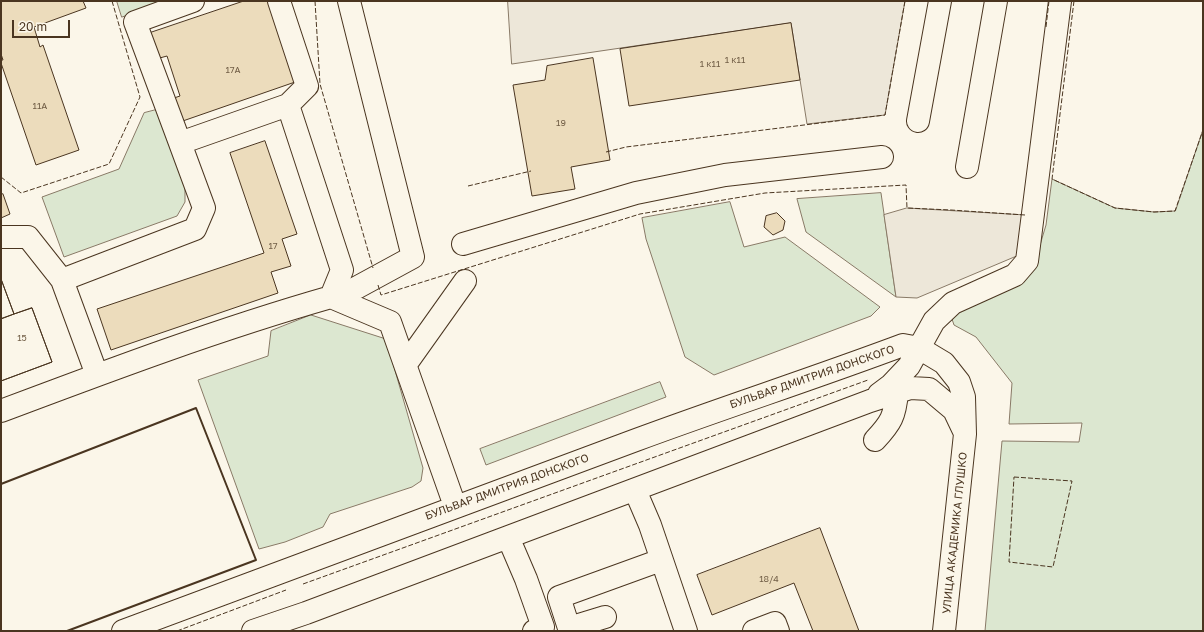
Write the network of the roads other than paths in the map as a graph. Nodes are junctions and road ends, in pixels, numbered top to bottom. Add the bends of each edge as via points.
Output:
1 (193, 1) edge
2 (279, 1) edge
3 (349, 1) edge
4 (940, 1) edge
5 (996, 1) edge
6 (1060, 1) edge
7 (288, 105) junction
8 (918, 121) dead end
9 (180, 144) junction
10 (882, 157) dead end
11 (967, 167) dead end
12 (1, 237) edge
13 (463, 244) dead end
14 (62, 280) junction
15 (465, 281) dead end
16 (331, 297) junction
17 (920, 348) junction
18 (406, 364) junction
19 (97, 375) junction
20 (897, 392) junction
21 (870, 401) junction
22 (1, 411) edge
23 (966, 434) junction
24 (875, 440) dead end
25 (635, 490) junction
26 (455, 506) junction
27 (508, 537) junction
28 (661, 560) junction
29 (605, 617) dead end
30 (123, 631) edge
31 (256, 631) edge
32 (534, 631) edge
33 (686, 631) edge
34 (754, 631) edge
35 (778, 631) edge
36 (944, 631) edge

1 - 9 street via 135,22
2 - 7 street via 306,86
3 - 16 street via 413,256 356,288
4 - 8 street
5 - 11 street
6 - 17 street via 1027,261 1015,275 953,303 934,321
7 - 9 street
7 - 16 street via 342,270
9 - 14 street via 204,208 195,230
10 - 13 street via 725,175 636,193
12 - 14 street via 28,237
14 - 19 street
15 - 18 street
16 - 18 street via 390,322
16 - 19 street
17 - 21 street via 909,366 892,385
17 - 23 street, БУЛЬВАР ДМИТРИЯ ДОНСКОГО via 944,363 959,382 964,397
17 - 26 street, БУЛЬВАР ДМИТРИЯ ДОНСКОГО via 904,345
18 - 26 street
19 - 22 street
20 - 21 street
20 - 23 street via 910,388 929,389 954,410
20 - 24 street via 896,409 889,425
21 - 25 street
23 - 36 street, УЛИЦА АКАДЕМИКА ГЛУШКО
25 - 27 street
25 - 28 street
26 - 30 street, БУЛЬВАР ДМИТРИЯ ДОНСКОГО
27 - 31 street
27 - 32 street via 543,627
28 - 29 street via 559,597 569,628
28 - 33 street
34 - 35 street via 775,623

